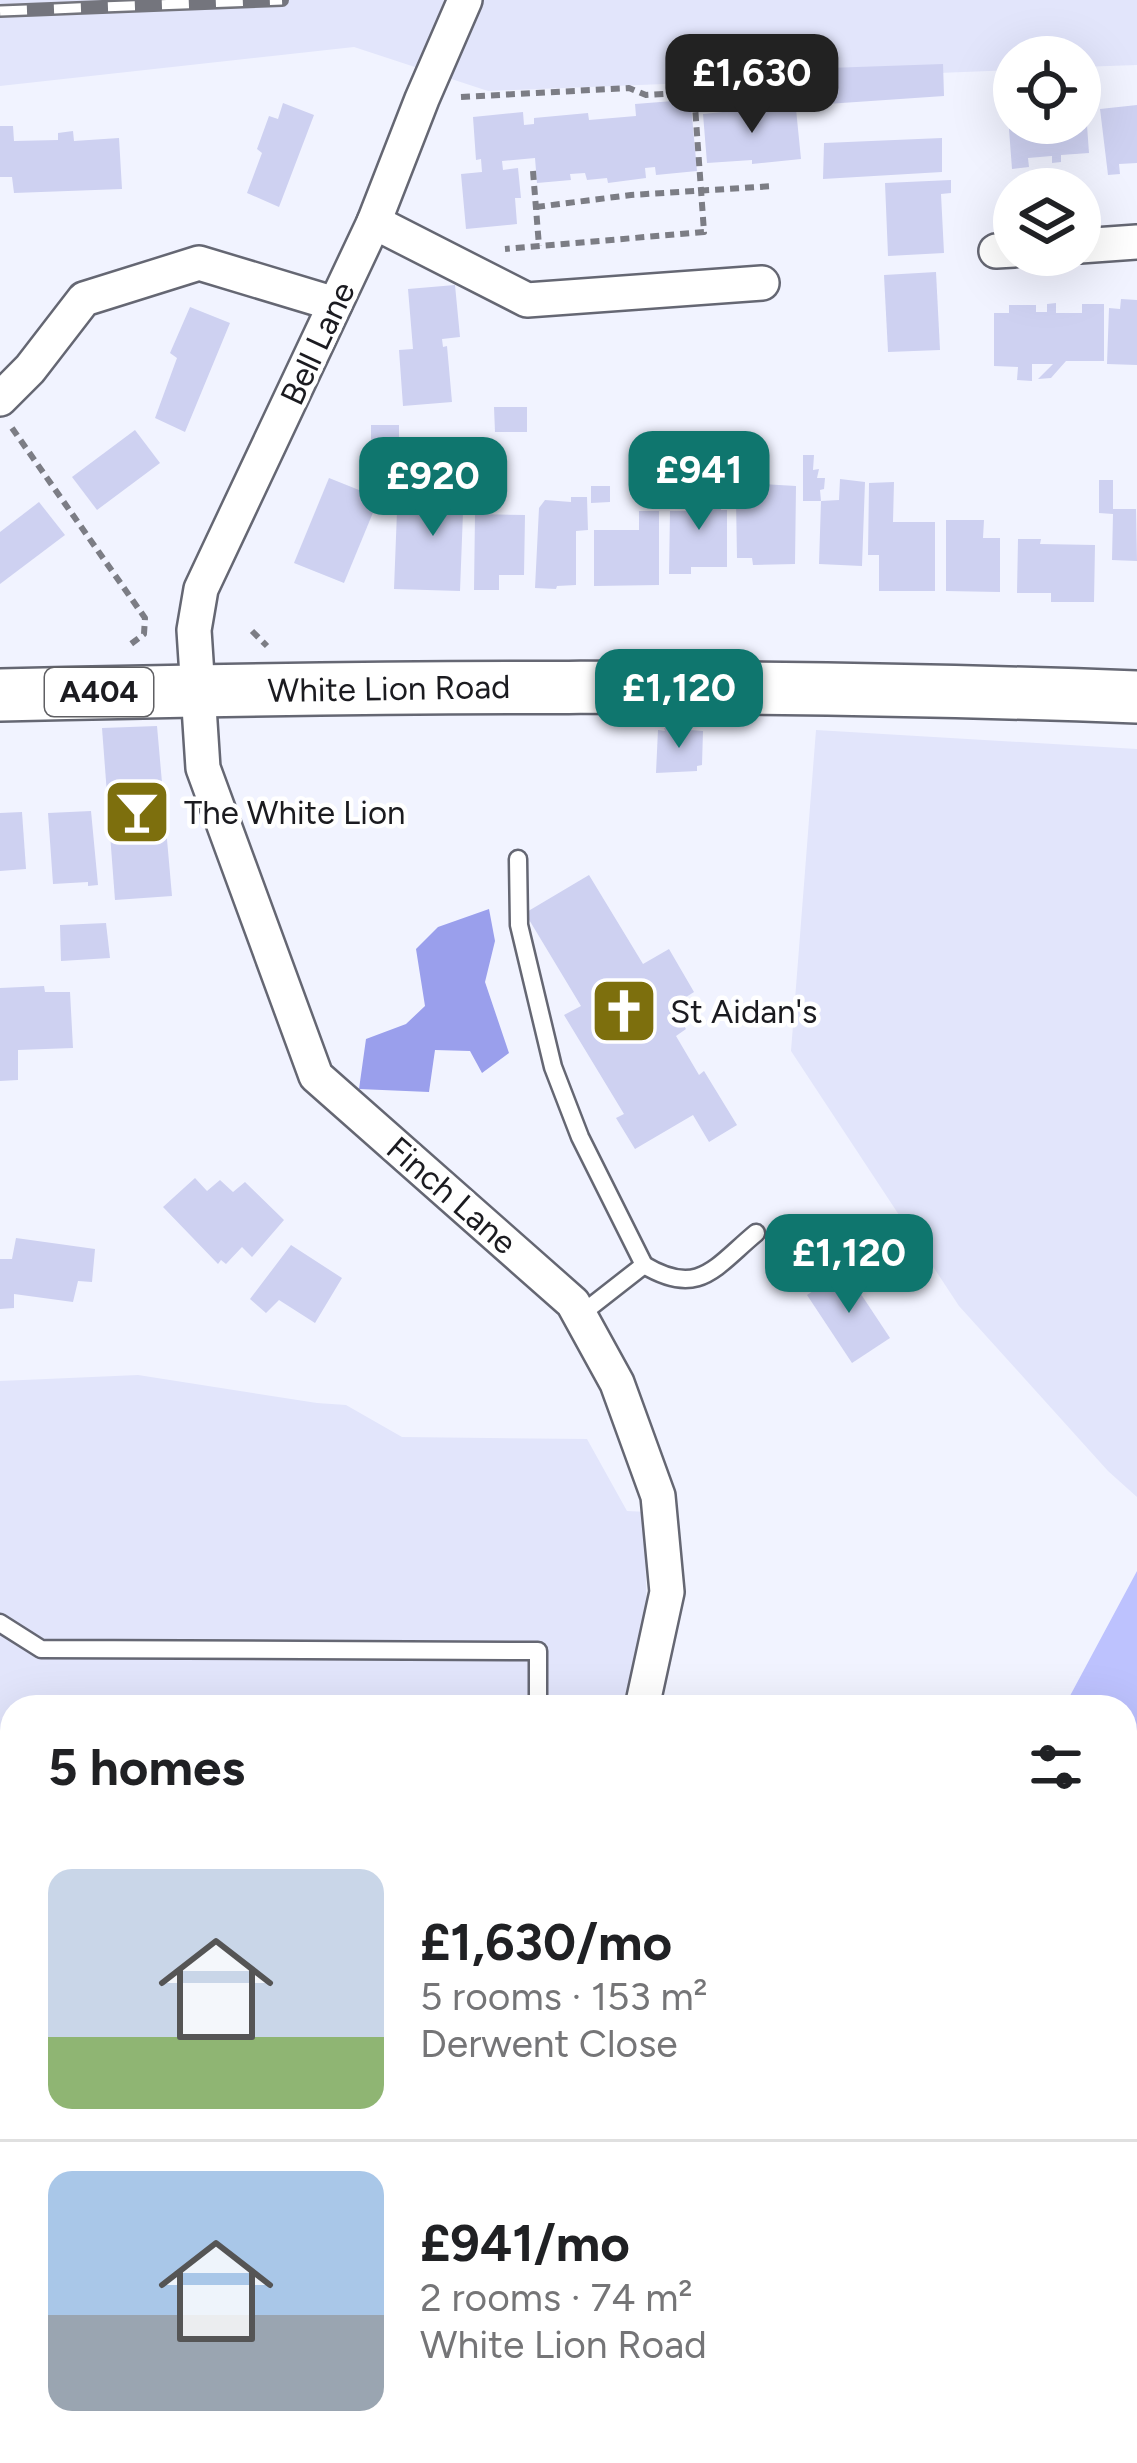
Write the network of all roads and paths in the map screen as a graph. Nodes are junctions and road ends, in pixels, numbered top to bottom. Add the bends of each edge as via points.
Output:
1 (465, 0) edge
2 (422, 99) junction
3 (533, 171) dead end
4 (774, 186) dead end
5 (701, 191) junction
6 (536, 207) junction
7 (374, 222) junction
8 (1137, 242) edge
9 (1101, 244) edge
10 (539, 245) junction
11 (438, 254) junction
12 (762, 284) dead end
13 (335, 304) junction
14 (0, 399) edge
15 (0, 411) edge
16 (144, 634) dead end
17 (198, 690) junction
18 (0, 695) edge
19 (1137, 697) edge
20 (518, 859) dead end
21 (756, 1233) dead end
22 (644, 1265) junction
23 (580, 1316) junction
24 (0, 1623) edge
25 (538, 1695) edge
26 (645, 1695) edge

1 - 2 street, Bell Lane
2 - 5 path via 694,92
2 - 7 street, Bell Lane
3 - 6 path
4 - 5 path
5 - 6 path
5 - 10 path via 704,232
6 - 10 path
7 - 11 street
7 - 13 street, Bell Lane
8 - 9 street
10 - 11 path
11 - 12 street via 527,300
13 - 14 street via 199,263 84,299
13 - 17 street, Bell Lane via 201,589
15 - 16 path via 145,619
17 - 18 main road, White Lion Road / A404
17 - 19 main road, White Lion Road / A404 via 577,685
17 - 23 street, Finch Lane via 203,768 316,1076
20 - 22 lane via 519,925 553,1067
21 - 22 lane via 690,1281
22 - 23 lane
23 - 26 street, Finch Lane via 616,1383 658,1496 667,1592
24 - 25 lane via 41,1649 538,1651

